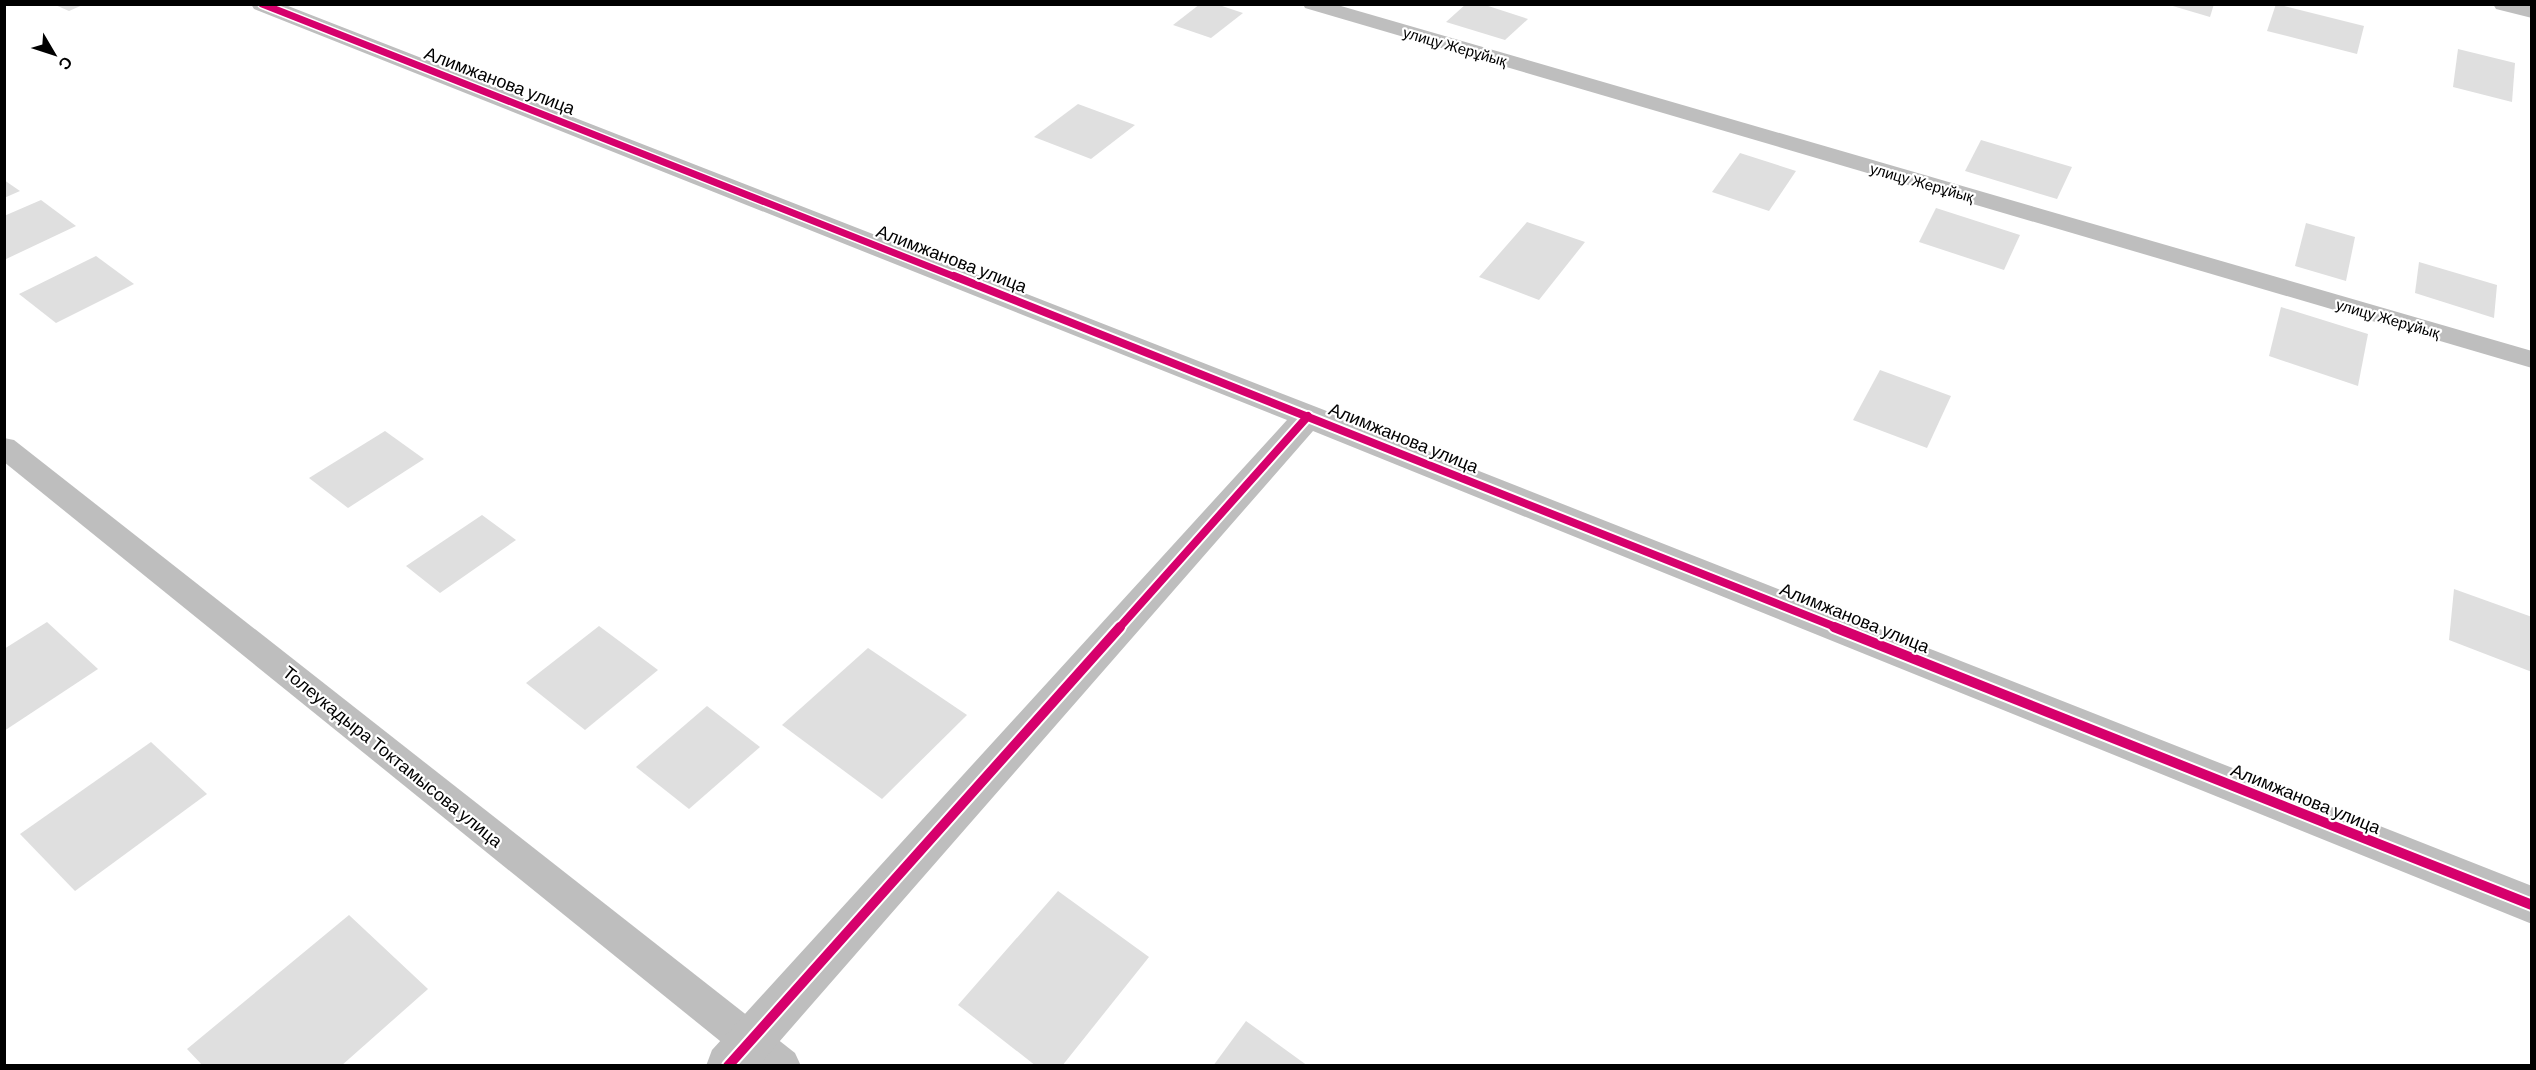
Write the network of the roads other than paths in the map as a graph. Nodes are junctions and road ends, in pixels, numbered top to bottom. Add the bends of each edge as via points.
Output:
1 (262, 4) edge
2 (1312, 4) edge
3 (2504, 4) edge
4 (2532, 11) edge
5 (2532, 360) edge
6 (1308, 416) junction
7 (4, 447) edge
8 (2532, 905) edge
9 (740, 1053) edge
10 (782, 1065) edge

1 - 6 street, Алимжанова улица
2 - 5 lane, улицу Жерұйық
3 - 4 street
6 - 8 street, Алимжанова улица
6 - 9 street
7 - 9 lane, Толеукадыра Токтамысова улица
9 - 10 lane, Толеукадыра Токтамысова улица

